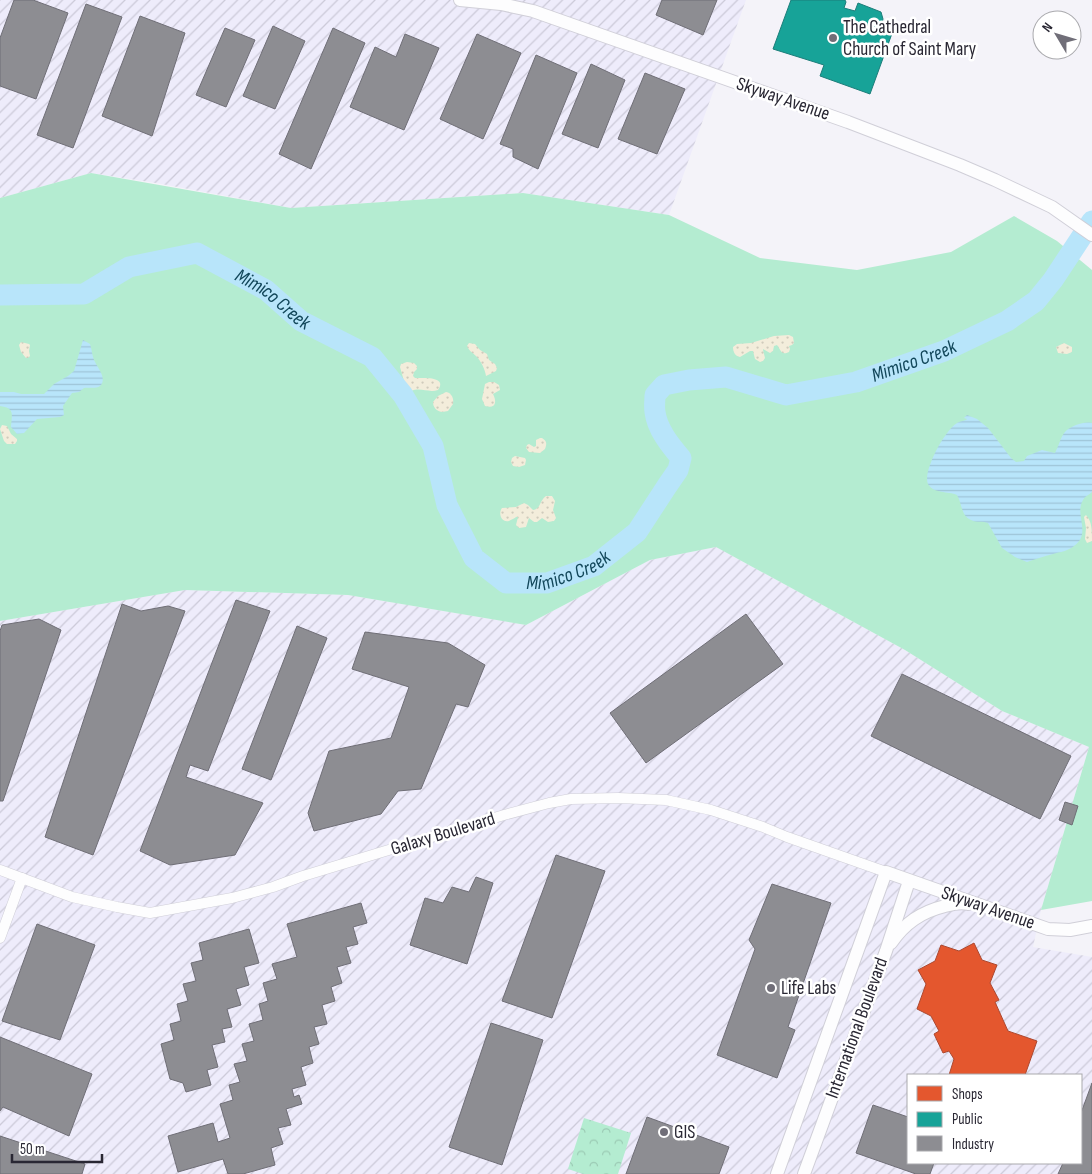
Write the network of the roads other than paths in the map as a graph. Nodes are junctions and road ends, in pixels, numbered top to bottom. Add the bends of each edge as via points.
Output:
1 (460, 0) edge
2 (501, 2) edge
3 (1092, 235) edge
4 (0, 870) edge
5 (886, 872) junction
6 (22, 878) junction
7 (909, 880) junction
8 (983, 906) junction
9 (1092, 926) edge
10 (0, 938) edge
11 (886, 951) junction
12 (777, 1174) edge
13 (804, 1174) edge

1 - 2 street, Skyway Avenue
2 - 3 street, Skyway Avenue via 848,122 995,180 1052,207
4 - 6 street, Galaxy Boulevard
5 - 6 street, Galaxy Boulevard via 711,810 666,800 618,798 549,803 274,887 150,913 72,897
5 - 7 street, Skyway Avenue
5 - 12 street, International Boulevard
6 - 10 street
7 - 8 street, Skyway Avenue
7 - 11 street, International Boulevard
8 - 9 street, Skyway Avenue via 1048,929
8 - 11 street via 960,903 914,918
11 - 13 street, International Boulevard

